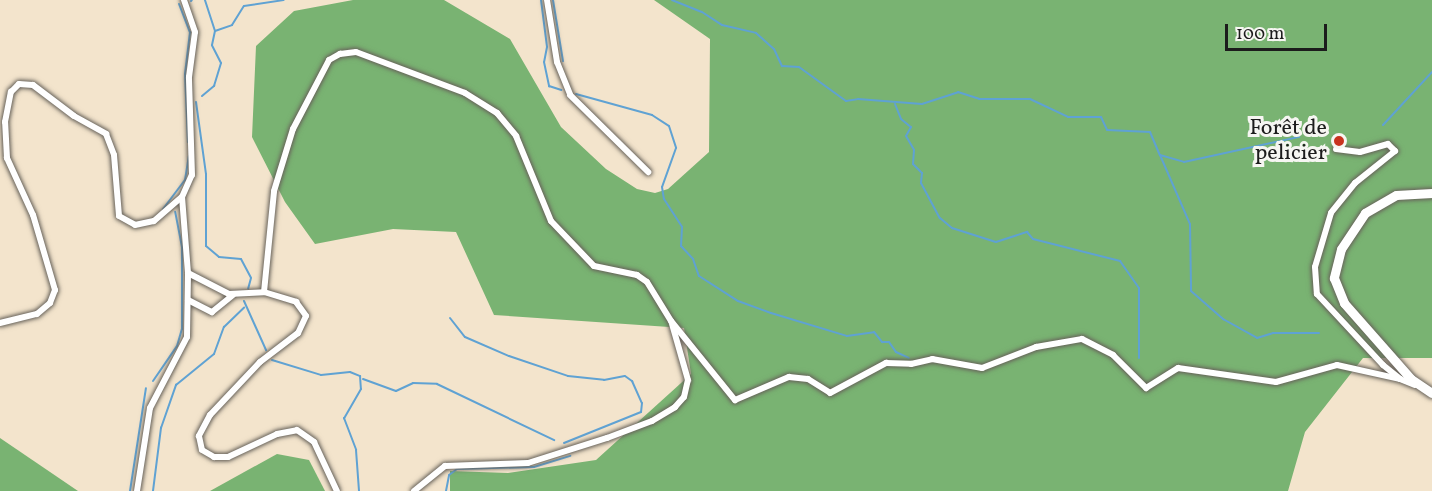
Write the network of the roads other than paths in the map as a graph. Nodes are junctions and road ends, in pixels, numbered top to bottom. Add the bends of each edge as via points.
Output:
1 (183, 0) edge
2 (546, 0) edge
3 (1336, 148) dead end
4 (648, 172) dead end
5 (1432, 193) edge
6 (182, 197) junction
7 (188, 273) junction
8 (264, 292) junction
9 (233, 295) junction
10 (188, 300) junction
11 (670, 321) junction
12 (0, 323) edge
13 (1400, 379) junction
14 (1418, 386) junction
15 (1432, 393) edge
16 (137, 491) edge
17 (337, 491) edge
18 (414, 491) edge

1 - 6 street via 195,36 189,91 193,166
2 - 4 street via 556,57 570,95
3 - 13 street via 1360,152 1388,144 1395,151 1355,183 1331,213 1316,267 1317,294
5 - 14 street via 1396,195 1365,213 1341,249 1334,278 1340,296
6 - 7 street
6 - 12 street via 150,223 124,221 117,207 114,155 108,136 74,116 41,88 28,83 15,86 6,114 7,158 33,215 55,290 50,303 37,314
7 - 9 street
7 - 10 street
8 - 9 street
8 - 11 street via 274,191 293,129 329,60 356,52 465,93 497,113 516,136 551,221 594,266 637,275 647,282
8 - 17 street via 299,304 305,311 305,324 260,362 210,414 199,436 200,448 214,457 228,457 277,434 297,430 314,442
9 - 10 street via 212,312
10 - 16 street via 185,340 148,415
11 - 13 street via 735,400 789,377 808,379 830,393 890,362 911,364 932,359 982,368 1036,347 1082,339 1113,354 1144,388 1178,368 1276,382 1337,365
11 - 18 street via 688,380 684,397 675,408 607,438 528,463 446,466
13 - 14 street
14 - 15 street

